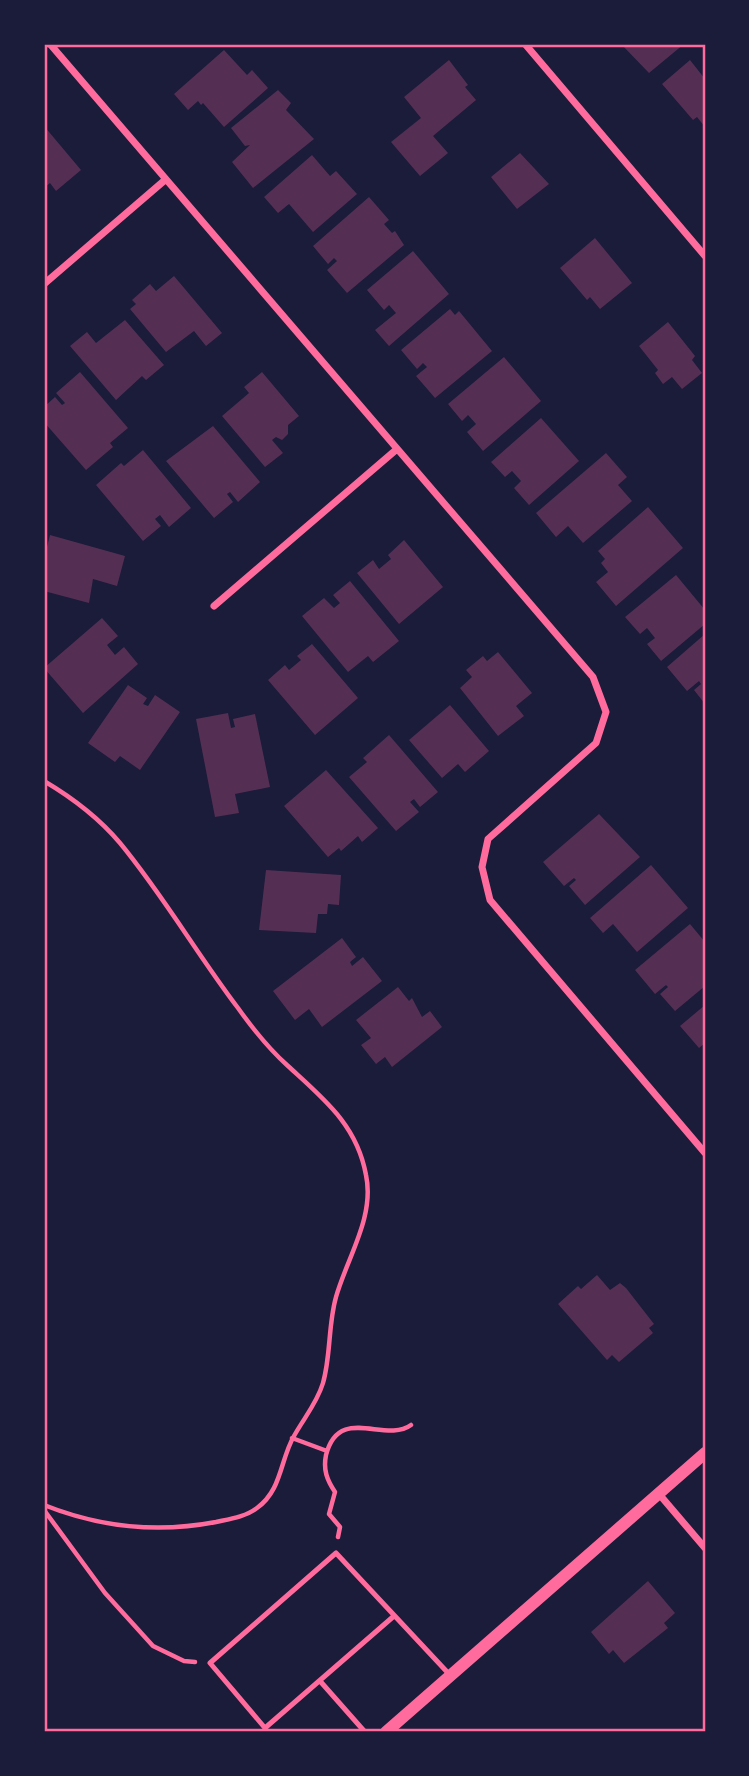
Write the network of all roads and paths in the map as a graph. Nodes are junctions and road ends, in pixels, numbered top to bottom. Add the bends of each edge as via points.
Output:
1 (50, 44) edge
2 (525, 44) edge
3 (165, 180) junction
4 (705, 256) edge
5 (44, 284) edge
6 (397, 449) junction
7 (214, 606) dead end
8 (44, 781) edge
9 (705, 1153) edge
10 (411, 1425) dead end
11 (292, 1438) junction
12 (327, 1451) junction
13 (705, 1453) edge
14 (659, 1494) junction
15 (44, 1508) edge
16 (705, 1548) edge
17 (336, 1553) junction
18 (394, 1616) junction
19 (210, 1663) junction
20 (451, 1677) junction
21 (320, 1681) junction
22 (365, 1732) edge
23 (386, 1732) edge

1 - 3 street
2 - 4 street
3 - 5 street
3 - 6 street
6 - 7 street
6 - 9 street via 593,677 606,712 596,743 488,839 482,867 490,900
8 - 11 path via 119,842 239,1009 287,1066 325,1098 359,1152 367,1176 364,1217 335,1298 323,1382
10 - 12 path via 392,1433 352,1427 333,1440
11 - 12 path
11 - 15 path via 270,1496 246,1515 195,1526 139,1527
12 - 17 path via 324,1467 335,1492 328,1514 340,1527
13 - 14 street
14 - 16 street
14 - 20 street
15 - 19 path via 105,1593 153,1646 184,1661
17 - 18 lane
17 - 19 lane
18 - 20 lane
18 - 21 lane
19 - 21 lane via 265,1728
20 - 23 street
21 - 22 lane

